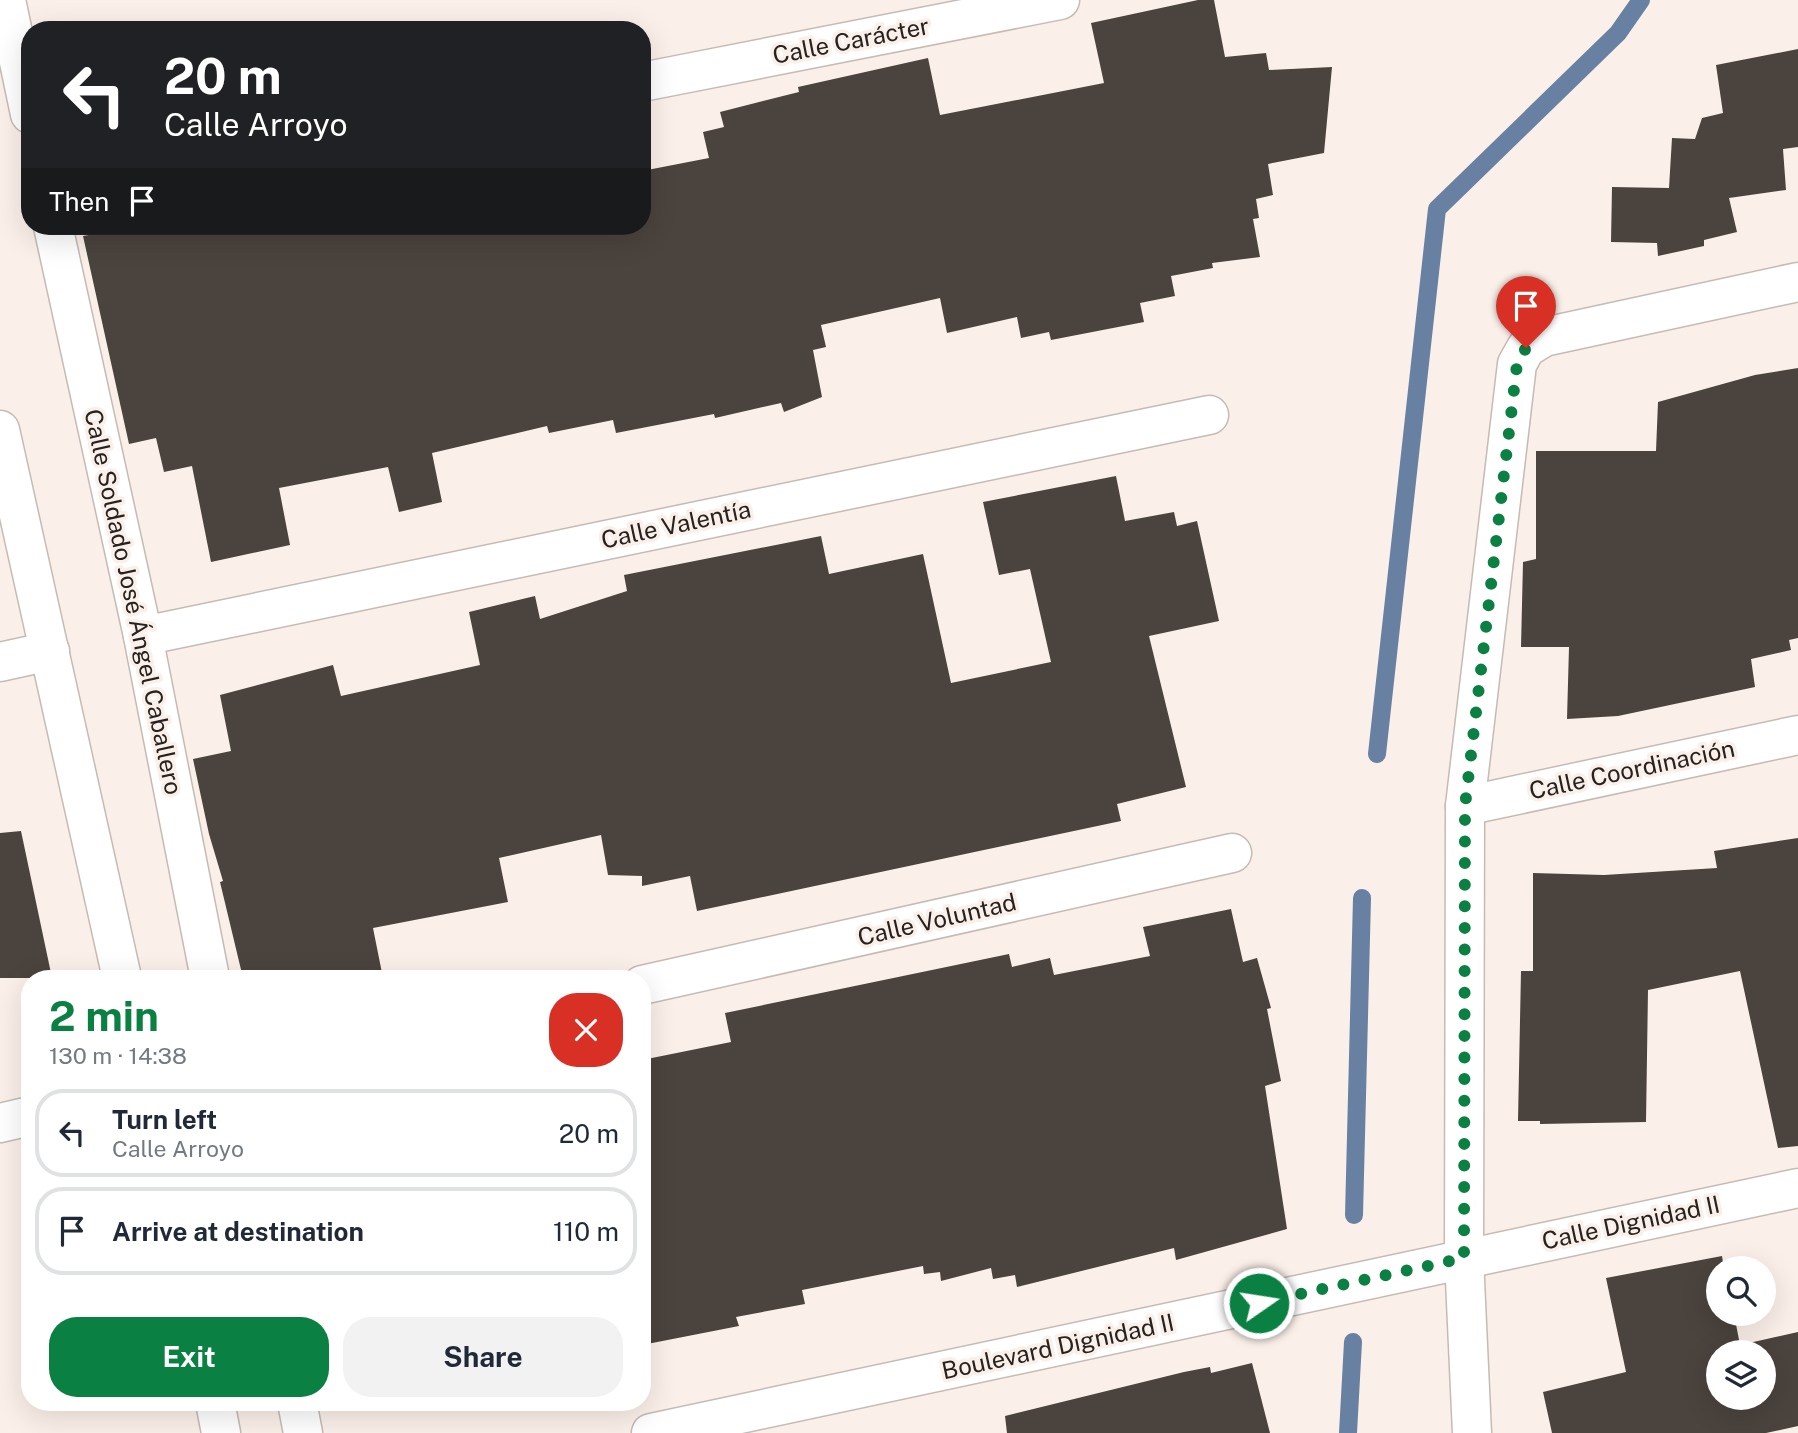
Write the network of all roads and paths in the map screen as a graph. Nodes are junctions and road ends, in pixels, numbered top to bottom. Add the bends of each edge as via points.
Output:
1 (6, 0) edge
2 (1060, 0) edge
3 (21, 71) edge
4 (651, 80) edge
5 (56, 235) edge
6 (1798, 282) edge
7 (1209, 415) dead end
8 (0, 430) edge
9 (143, 636) junction
10 (50, 651) junction
11 (0, 662) edge
12 (1798, 735) edge
13 (1465, 806) junction
14 (1232, 853) dead end
15 (120, 970) edge
16 (208, 970) edge
17 (651, 983) edge
18 (21, 1118) edge
19 (0, 1123) edge
20 (1798, 1188) edge
21 (1464, 1258) junction
22 (217, 1411) edge
23 (299, 1411) edge
24 (221, 1433) edge
25 (303, 1433) edge
26 (651, 1433) edge
27 (1472, 1433) edge

1 - 3 street
2 - 4 street, Calle Carácter
5 - 9 street, Calle Soldado José Ángel Caballero
6 - 13 street via 1544,337 1526,348 1517,364
7 - 9 street, Calle Valentía
8 - 10 street
9 - 16 street, Calle Soldado José Ángel Caballero
10 - 11 street
10 - 15 street
12 - 13 street, Calle Coordinación
13 - 21 street
14 - 17 street, Calle Voluntad
18 - 19 street
20 - 21 street, Calle Dignidad II
21 - 26 street, Boulevard Dignidad II
21 - 27 street
22 - 24 street
23 - 25 street

